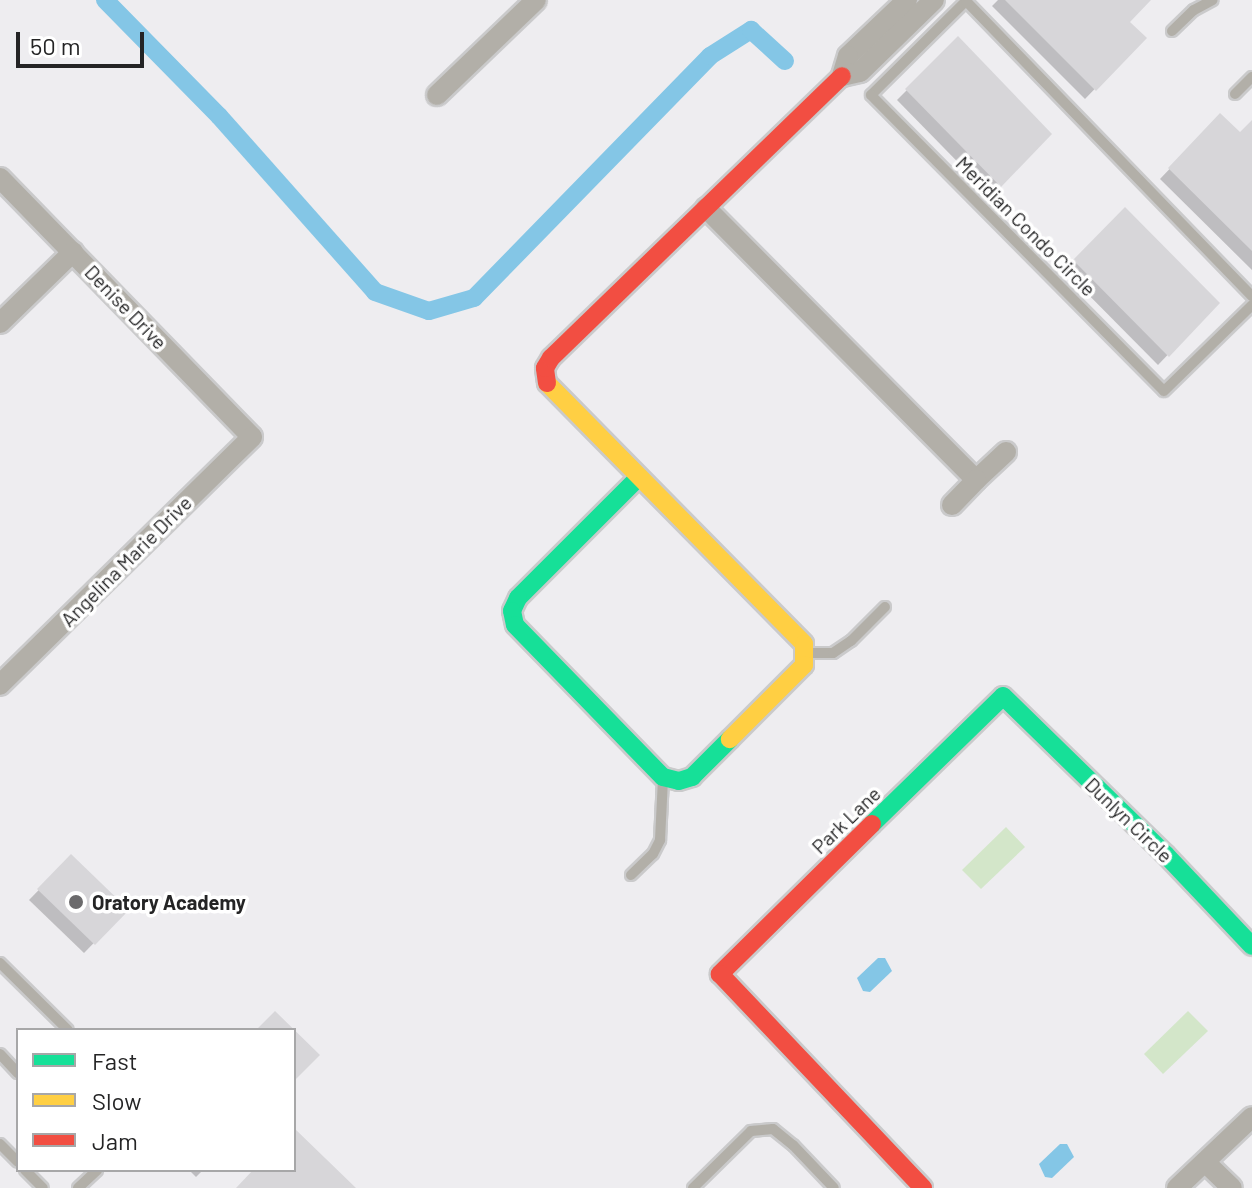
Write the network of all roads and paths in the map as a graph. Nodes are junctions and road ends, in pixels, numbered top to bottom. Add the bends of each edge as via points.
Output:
1 (536, 0) edge
2 (907, 0) edge
3 (934, 0) edge
4 (967, 0) edge
5 (1213, 0) edge
6 (1172, 31) dead end
7 (842, 76) junction
8 (1252, 77) edge
9 (1235, 94) dead end
10 (437, 95) dead end
11 (0, 178) edge
12 (706, 208) junction
13 (73, 252) junction
14 (1252, 296) edge
15 (1252, 305) edge
16 (0, 323) edge
17 (252, 437) joint
18 (1006, 452) dead end
19 (639, 477) junction
20 (976, 480) junction
21 (952, 505) dead end
22 (885, 607) dead end
23 (806, 653) junction
24 (0, 685) edge
25 (1003, 696) joint
26 (663, 777) junction
27 (631, 875) dead end
28 (1252, 946) edge
29 (0, 963) edge
30 (66, 1028) edge
31 (0, 1054) edge
32 (16, 1071) edge
33 (1252, 1117) edge
34 (0, 1144) edge
35 (16, 1160) edge
36 (1205, 1162) junction
37 (27, 1172) edge
38 (95, 1172) edge
39 (1189, 1184) edge
40 (43, 1188) edge
41 (78, 1188) edge
42 (693, 1188) edge
43 (834, 1188) edge
44 (923, 1188) edge
45 (1232, 1188) edge

1 - 10 street
2 - 7 street via 848,56
3 - 7 street via 860,72
4 - 14 lane
4 - 15 lane, Meridian Condo Circle via 871,95 1164,391
5 - 6 lane
7 - 12 street
8 - 9 lane
11 - 13 street, Denise Drive
12 - 19 street via 545,368 546,382
12 - 20 street
13 - 16 street
13 - 17 street, Denise Drive
17 - 24 street, Angelina Marie Drive
18 - 20 street
19 - 23 street via 804,644
19 - 26 street via 518,598 512,611 515,625
20 - 21 street
22 - 23 lane via 833,653
23 - 26 street via 804,665 692,777
25 - 28 street, Dunlyn Circle
25 - 44 street, Park Lane via 720,974
26 - 27 lane via 660,840
29 - 30 lane
31 - 32 lane
33 - 36 street
34 - 35 lane
36 - 39 street
36 - 45 street
37 - 40 lane
38 - 41 lane
42 - 43 lane via 751,1131 773,1129

